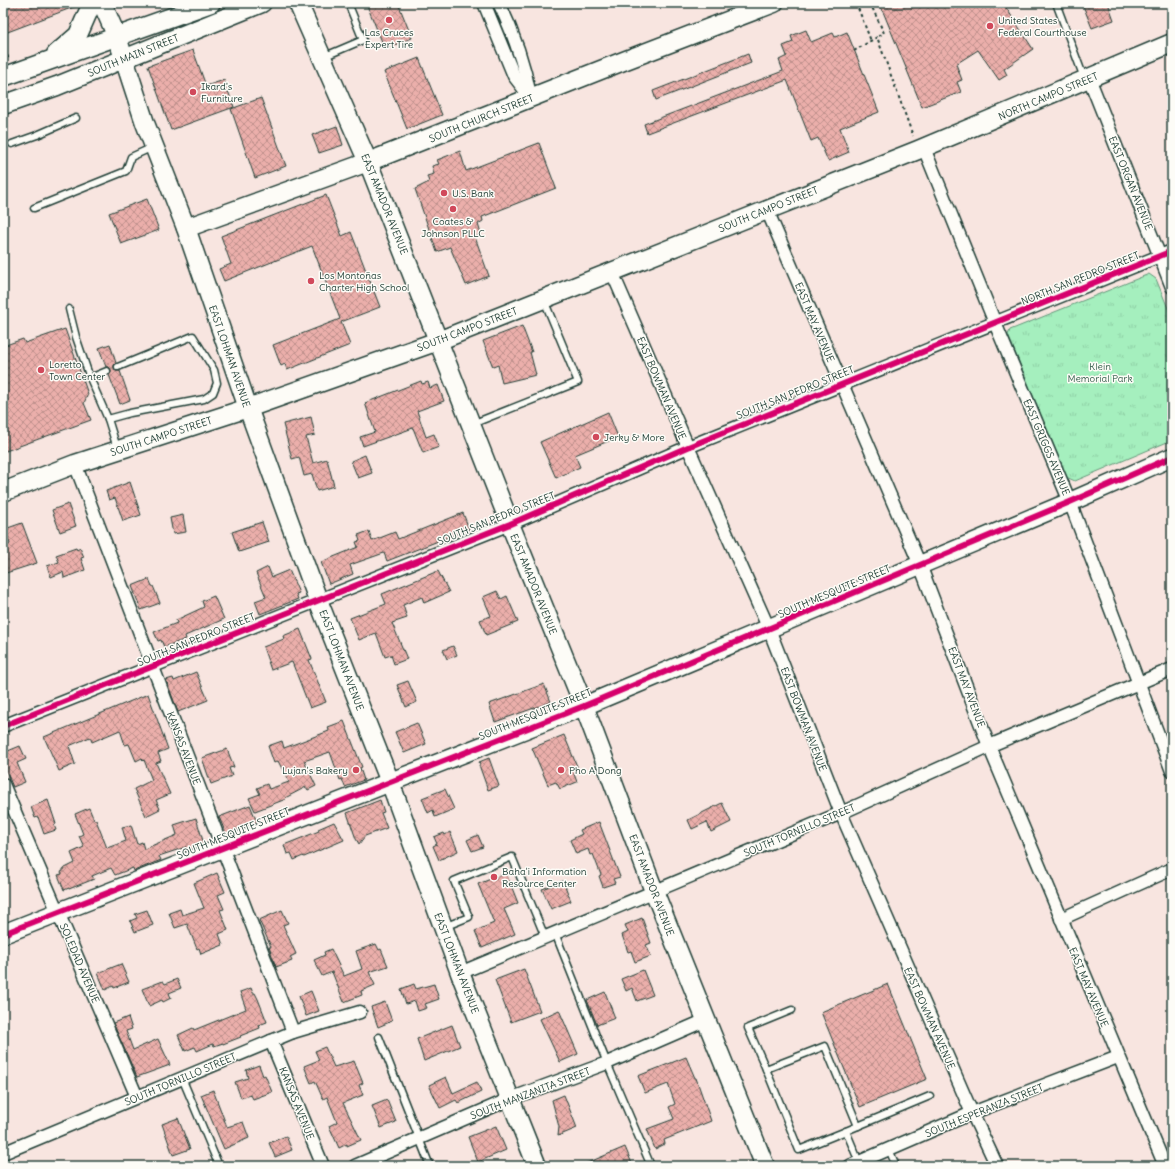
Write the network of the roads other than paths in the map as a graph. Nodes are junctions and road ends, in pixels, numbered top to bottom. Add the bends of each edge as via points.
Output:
1 (90, 3) edge
2 (102, 3) edge
3 (211, 3) edge
4 (262, 3) edge
5 (298, 3) edge
6 (348, 3) edge
7 (484, 3) edge
8 (499, 3) edge
9 (774, 3) edge
10 (1056, 3) edge
11 (117, 37) junction
12 (1172, 44) edge
13 (322, 57) junction
14 (124, 58) junction
15 (49, 60) junction
16 (3, 77) edge
17 (1087, 80) junction
18 (531, 98) junction
19 (3, 105) edge
20 (76, 118) dead end
21 (12, 144) dead end
22 (154, 146) junction
23 (921, 149) junction
24 (368, 162) junction
25 (34, 208) dead end
26 (767, 210) junction
27 (186, 228) junction
28 (1172, 251) edge
29 (1160, 256) junction
30 (612, 272) junction
31 (1172, 287) edge
32 (544, 299) junction
33 (69, 309) dead end
34 (995, 323) junction
35 (438, 340) junction
36 (118, 367) dead end
37 (107, 371) dead end
38 (90, 378) junction
39 (842, 384) junction
40 (248, 408) junction
41 (108, 419) junction
42 (471, 425) junction
43 (688, 447) junction
44 (117, 450) junction
45 (1172, 457) edge
46 (75, 464) junction
47 (3, 492) edge
48 (1070, 502) junction
49 (510, 524) junction
50 (920, 565) junction
51 (318, 600) junction
52 (769, 629) junction
53 (153, 667) junction
54 (1172, 669) edge
55 (1138, 683) junction
56 (584, 706) junction
57 (3, 726) edge
58 (989, 746) junction
59 (1172, 771) edge
60 (390, 782) junction
61 (3, 784) edge
62 (840, 813) junction
63 (223, 847) junction
64 (1172, 869) edge
65 (654, 891) junction
66 (59, 913) junction
67 (1061, 919) junction
68 (443, 927) junction
69 (3, 934) edge
70 (550, 935) junction
71 (460, 973) junction
72 (792, 1010) dead end
73 (360, 1012) dead end
74 (706, 1020) junction
75 (293, 1032) junction
76 (379, 1037) dead end
77 (271, 1041) junction
78 (1118, 1057) junction
79 (607, 1063) junction
80 (766, 1069) junction
81 (182, 1078) junction
82 (930, 1096) dead end
83 (137, 1097) junction
84 (510, 1098) junction
85 (972, 1113) junction
86 (858, 1126) junction
87 (846, 1131) junction
88 (419, 1138) junction
89 (889, 1149) junction
90 (3, 1153) edge
91 (855, 1164) edge
92 (219, 1166) edge
93 (323, 1166) edge
94 (355, 1166) edge
95 (430, 1166) edge
96 (537, 1166) edge
97 (651, 1166) edge
98 (765, 1166) edge
99 (896, 1166) edge
100 (997, 1166) edge
101 (1165, 1166) edge

1 - 15 street via 78,35
2 - 11 street, EAST LOHMAN AVENUE
3 - 11 street, SOUTH MAIN STREET
4 - 14 street, SOUTH MAIN STREET
5 - 13 street, EAST AMADOR AVENUE
6 - 13 lane via 363,40
7 - 18 street via 514,76
8 - 18 street via 526,73
9 - 18 street, SOUTH CHURCH STREET
10 - 17 lane
11 - 14 street, EAST LOHMAN AVENUE
11 - 15 street, SOUTH MAIN STREET
12 - 17 street, NORTH CAMPO STREET
13 - 24 street, EAST AMADOR AVENUE
14 - 19 street, SOUTH MAIN STREET
14 - 22 street, EAST LOHMAN AVENUE
15 - 16 street, SOUTH MAIN STREET
17 - 23 street, NORTH CAMPO STREET
17 - 29 street, EAST ORGAN AVENUE
18 - 24 street, SOUTH CHURCH STREET
20 - 21 lane
22 - 25 lane via 131,157 126,171
22 - 27 street, EAST LOHMAN AVENUE
23 - 26 street, SOUTH CAMPO STREET
23 - 34 street, EAST GRIGGS AVENUE
24 - 27 street, SOUTH CHURCH STREET
24 - 35 street, EAST AMADOR AVENUE
26 - 30 street, SOUTH CAMPO STREET
26 - 39 street, EAST MAY AVENUE
27 - 40 street, EAST LOHMAN AVENUE
28 - 29 street, NORTH SAN PEDRO STREET
29 - 31 street, EAST ORGAN AVENUE
29 - 34 street, NORTH SAN PEDRO STREET
30 - 32 street, SOUTH CAMPO STREET
30 - 43 street, EAST BOWMAN AVENUE
32 - 35 street, SOUTH CAMPO STREET
32 - 42 lane via 578,382
33 - 38 lane
34 - 39 street, SOUTH SAN PEDRO STREET
34 - 48 street, EAST GRIGGS AVENUE
35 - 40 street, SOUTH CAMPO STREET
35 - 42 street, EAST AMADOR AVENUE
36 - 41 lane via 193,336 214,370 218,383 213,393 204,399
37 - 38 lane
38 - 41 lane
39 - 43 street, SOUTH SAN PEDRO STREET
39 - 50 street, EAST MAY AVENUE
40 - 44 street, SOUTH CAMPO STREET
40 - 51 street, EAST LOHMAN AVENUE
41 - 44 lane
42 - 49 street, EAST AMADOR AVENUE
43 - 49 street, SOUTH SAN PEDRO STREET
43 - 52 street, EAST BOWMAN AVENUE
44 - 46 street, SOUTH CAMPO STREET
45 - 48 street, SOUTH MESQUITE STREET
46 - 47 street, SOUTH CAMPO STREET
46 - 53 street, KANSAS AVENUE
48 - 50 street, SOUTH MESQUITE STREET
48 - 55 street, EAST GRIGGS AVENUE
49 - 51 street, SOUTH SAN PEDRO STREET
49 - 56 street, EAST AMADOR AVENUE
50 - 52 street, SOUTH MESQUITE STREET
50 - 58 street, EAST MAY AVENUE
51 - 53 street, SOUTH SAN PEDRO STREET
51 - 60 street, EAST LOHMAN AVENUE
52 - 56 street, SOUTH MESQUITE STREET
52 - 62 street, EAST BOWMAN AVENUE
53 - 57 street, SOUTH SAN PEDRO STREET
53 - 63 street, KANSAS AVENUE
54 - 55 street, SOUTH TORNILLO STREET
55 - 58 street, SOUTH TORNILLO STREET
55 - 59 street, EAST GRIGGS AVENUE
56 - 60 street, SOUTH MESQUITE STREET
56 - 65 street, EAST AMADOR AVENUE
58 - 62 street, SOUTH TORNILLO STREET
58 - 67 street, EAST MAY AVENUE
60 - 63 street, SOUTH MESQUITE STREET
60 - 68 street, EAST LOHMAN AVENUE
61 - 66 street, SOLEDAD AVENUE
62 - 65 street, SOUTH TORNILLO STREET
62 - 85 street, EAST BOWMAN AVENUE
63 - 66 street, SOUTH MESQUITE STREET
63 - 75 street, KANSAS AVENUE
64 - 67 street
65 - 70 street, SOUTH TORNILLO STREET
65 - 74 street, EAST AMADOR AVENUE
66 - 69 street, SOUTH MESQUITE STREET
66 - 83 street, SOLEDAD AVENUE
67 - 78 street, EAST MAY AVENUE
68 - 70 lane via 469,917 454,881 512,857
68 - 71 street, EAST LOHMAN AVENUE
70 - 71 street, SOUTH TORNILLO STREET
70 - 79 lane
71 - 84 street, EAST LOHMAN AVENUE
72 - 80 lane via 748,1028
73 - 75 street, SOUTH TORNILLO STREET
74 - 79 street, SOUTH MANZANITA STREET
74 - 98 street, EAST AMADOR AVENUE
75 - 77 street, SOUTH TORNILLO STREET
76 - 88 lane
77 - 81 street, SOUTH TORNILLO STREET
77 - 93 street, KANSAS AVENUE
78 - 85 street, SOUTH ESPERANZA STREET
78 - 101 street, EAST MAY AVENUE
79 - 84 street, SOUTH MANZANITA STREET
79 - 97 lane
80 - 86 lane via 825,1046
80 - 87 lane via 799,1150
81 - 83 street, SOUTH TORNILLO STREET
81 - 92 lane
82 - 86 lane
83 - 90 street, SOUTH TORNILLO STREET
84 - 88 street, SOUTH MANZANITA STREET
84 - 96 street, EAST LOHMAN AVENUE
85 - 89 street, SOUTH ESPERANZA STREET
85 - 100 street, EAST BOWMAN AVENUE
86 - 87 lane
87 - 91 lane
88 - 94 street, SOUTH MANZANITA STREET
88 - 95 lane
89 - 91 street, SOUTH ESPERANZA STREET
89 - 99 lane

